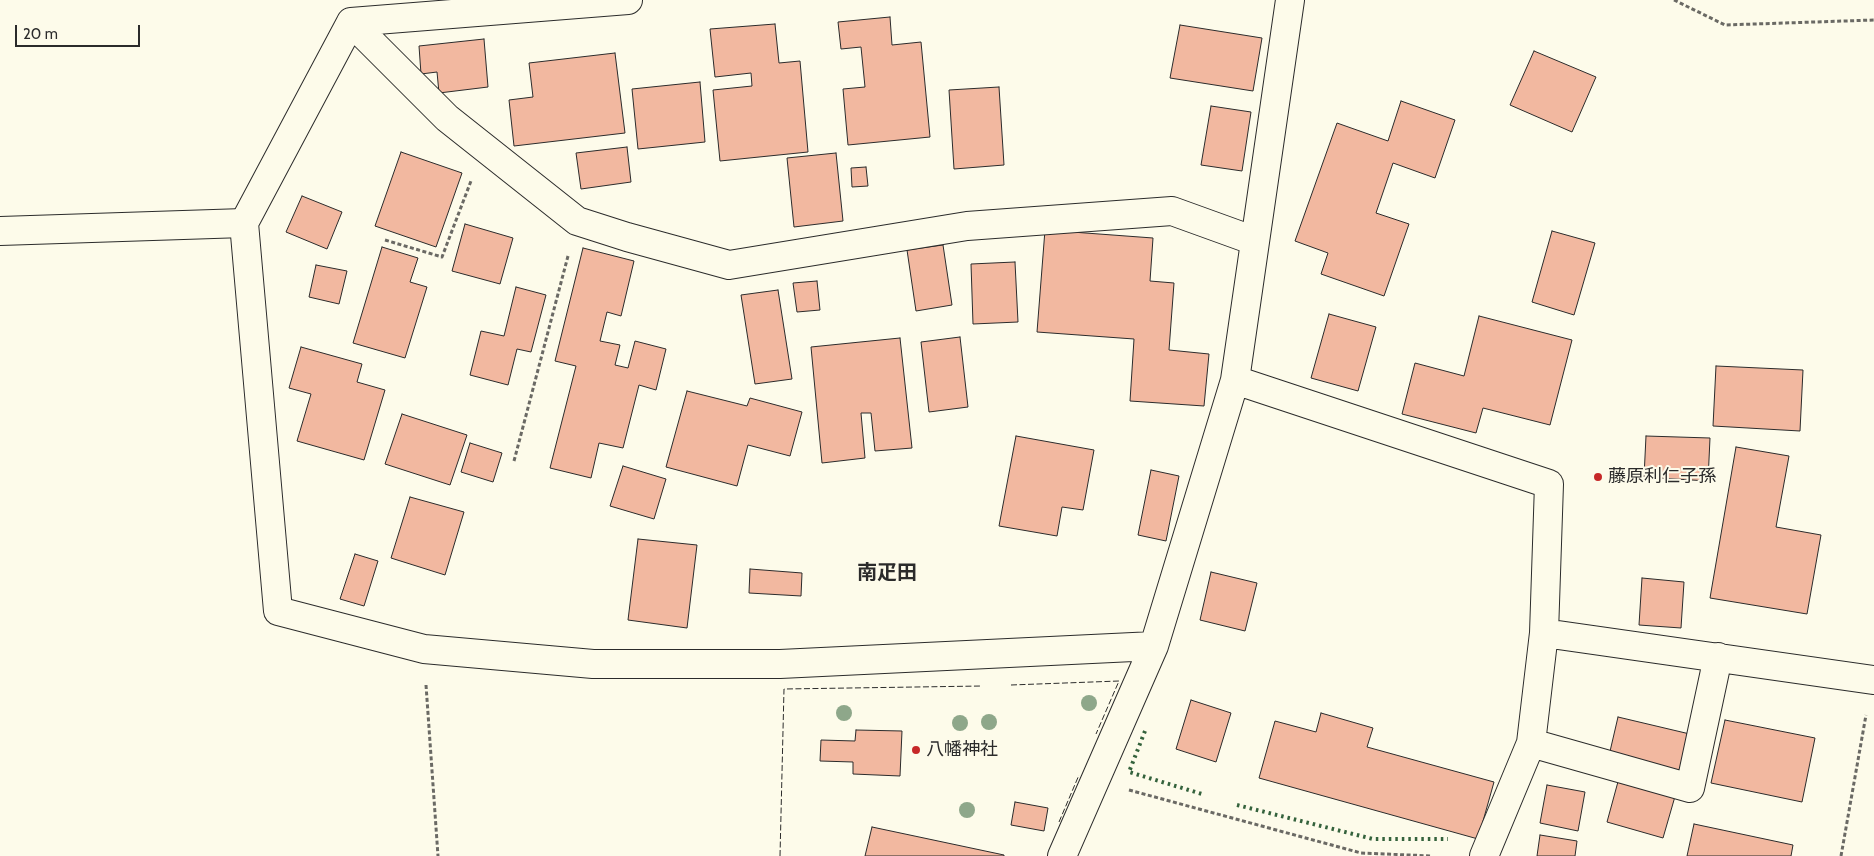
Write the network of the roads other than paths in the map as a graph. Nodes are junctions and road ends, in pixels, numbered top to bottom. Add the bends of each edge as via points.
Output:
1 (628, 0) edge
2 (1290, 0) edge
3 (351, 22) junction
4 (244, 223) junction
5 (0, 231) edge
6 (1255, 241) junction
7 (1235, 380) junction
8 (1544, 633) junction
9 (1154, 646) junction
10 (1718, 658) junction
11 (1872, 680) road end
12 (1531, 743) junction
13 (1062, 856) edge
14 (1484, 856) edge

1 - 3 street
2 - 6 street
3 - 4 street
3 - 6 street via 447,118 577,221 729,265 967,226 1172,211
4 - 5 street
4 - 9 street via 278,611 424,649 593,664 780,664
6 - 7 street
7 - 8 street via 1549,484
7 - 9 street
8 - 10 street
8 - 12 street
9 - 13 street
10 - 11 street
10 - 12 street via 1690,788
12 - 14 street

